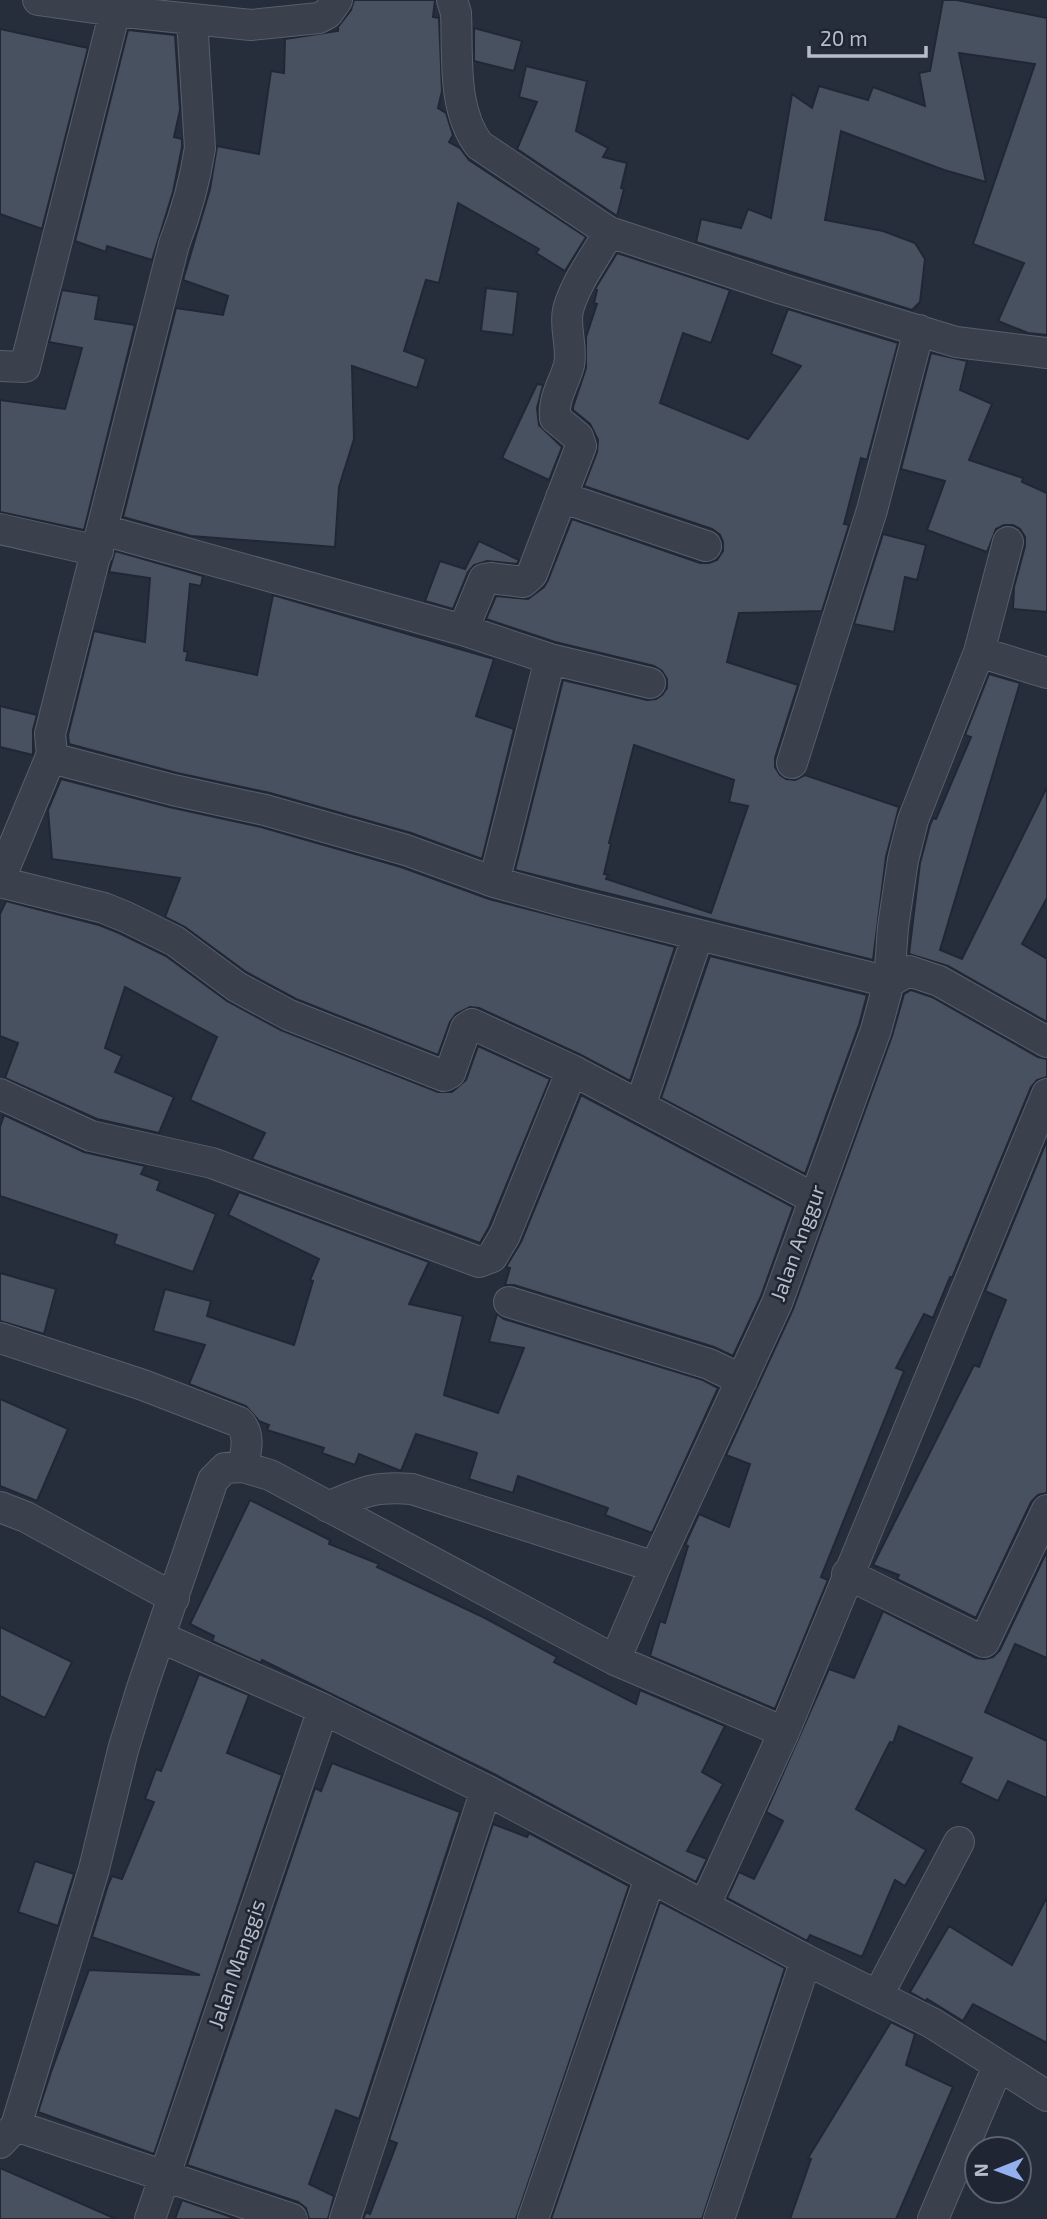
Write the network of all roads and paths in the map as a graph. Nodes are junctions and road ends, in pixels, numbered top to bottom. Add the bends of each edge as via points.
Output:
1 (38, 0) edge
2 (337, 0) edge
3 (452, 0) edge
4 (114, 6) edge
5 (192, 19) junction
6 (609, 232) junction
7 (919, 330) junction
8 (1047, 353) edge
9 (0, 366) edge
10 (561, 497) junction
11 (0, 529) edge
12 (100, 541) junction
13 (1008, 542) dead end
14 (706, 546) dead end
15 (463, 630) junction
16 (979, 652) junction
17 (550, 659) junction
18 (1047, 673) edge
19 (649, 682) dead end
20 (52, 754) junction
21 (792, 763) dead end
22 (0, 881) edge
23 (494, 882) junction
24 (698, 935) junction
25 (889, 982) junction
26 (1047, 1042) edge
27 (572, 1070) junction
28 (0, 1094) edge
29 (1047, 1094) edge
30 (640, 1106) junction
31 (815, 1199) junction
32 (509, 1302) dead end
33 (0, 1338) edge
34 (742, 1380) junction
35 (243, 1467) junction
36 (0, 1507) edge
37 (328, 1507) junction
38 (1047, 1510) edge
39 (655, 1567) junction
40 (847, 1574) junction
41 (174, 1598) junction
42 (160, 1637) junction
43 (615, 1660) junction
44 (323, 1709) junction
45 (784, 1732) junction
46 (486, 1790) junction
47 (959, 1842) dead end
48 (650, 1878) junction
49 (705, 1905) junction
50 (806, 1960) junction
51 (877, 1995) junction
52 (998, 2066) junction
53 (1047, 2096) edge
54 (8, 2135) edge
55 (165, 2176) junction
56 (150, 2219) edge
57 (292, 2219) edge
58 (345, 2219) edge
59 (533, 2219) edge
60 (719, 2219) edge
61 (933, 2219) edge

1 - 4 street
2 - 5 street via 328,13 306,20 251,25
3 - 6 street via 461,104 474,138
4 - 5 street
4 - 9 street via 25,367
5 - 12 street via 200,148 197,168 167,268
6 - 7 street
6 - 10 street via 568,311 570,361 555,413 581,446
7 - 8 street via 956,342
7 - 21 street via 872,510
10 - 14 street
10 - 15 street via 531,574 523,582 484,579
11 - 12 street
12 - 15 street
12 - 20 street via 50,734
13 - 16 street, Jalan Anggur
15 - 17 street
16 - 18 street
16 - 25 street, Jalan Anggur via 913,820 893,927
17 - 19 street
17 - 23 street
20 - 22 street
20 - 23 street via 73,765 265,810 406,850
22 - 27 street via 126,917 175,941 237,987 289,1015 444,1076 450,1073 466,1028 472,1024
23 - 24 street
24 - 25 street
24 - 30 street
25 - 26 street via 909,971 930,978
25 - 31 street, Jalan Anggur
27 - 28 street via 505,1235 492,1257 479,1262 212,1163 91,1136
27 - 30 street
29 - 40 street
30 - 31 street
31 - 34 street, Jalan Anggur via 777,1303
32 - 34 street via 709,1364
33 - 35 street via 239,1422 247,1440
34 - 39 street, Jalan Anggur
35 - 37 street via 270,1475
35 - 41 street via 225,1468 213,1480
36 - 41 street
37 - 39 street via 372,1488 412,1489
37 - 43 street
38 - 40 street via 984,1642
39 - 43 street, Jalan Anggur
40 - 45 street
41 - 42 street
42 - 44 street
42 - 54 street via 123,1750 94,1869
43 - 45 street
44 - 46 street
44 - 55 street, Jalan Manggis
45 - 49 street
46 - 48 street
46 - 58 street
47 - 51 street
48 - 49 street
48 - 59 street
49 - 50 street
50 - 51 street
50 - 60 street
51 - 52 street via 932,2023
52 - 53 street
52 - 61 street
54 - 55 street
55 - 56 street, Jalan Manggis
55 - 57 street

